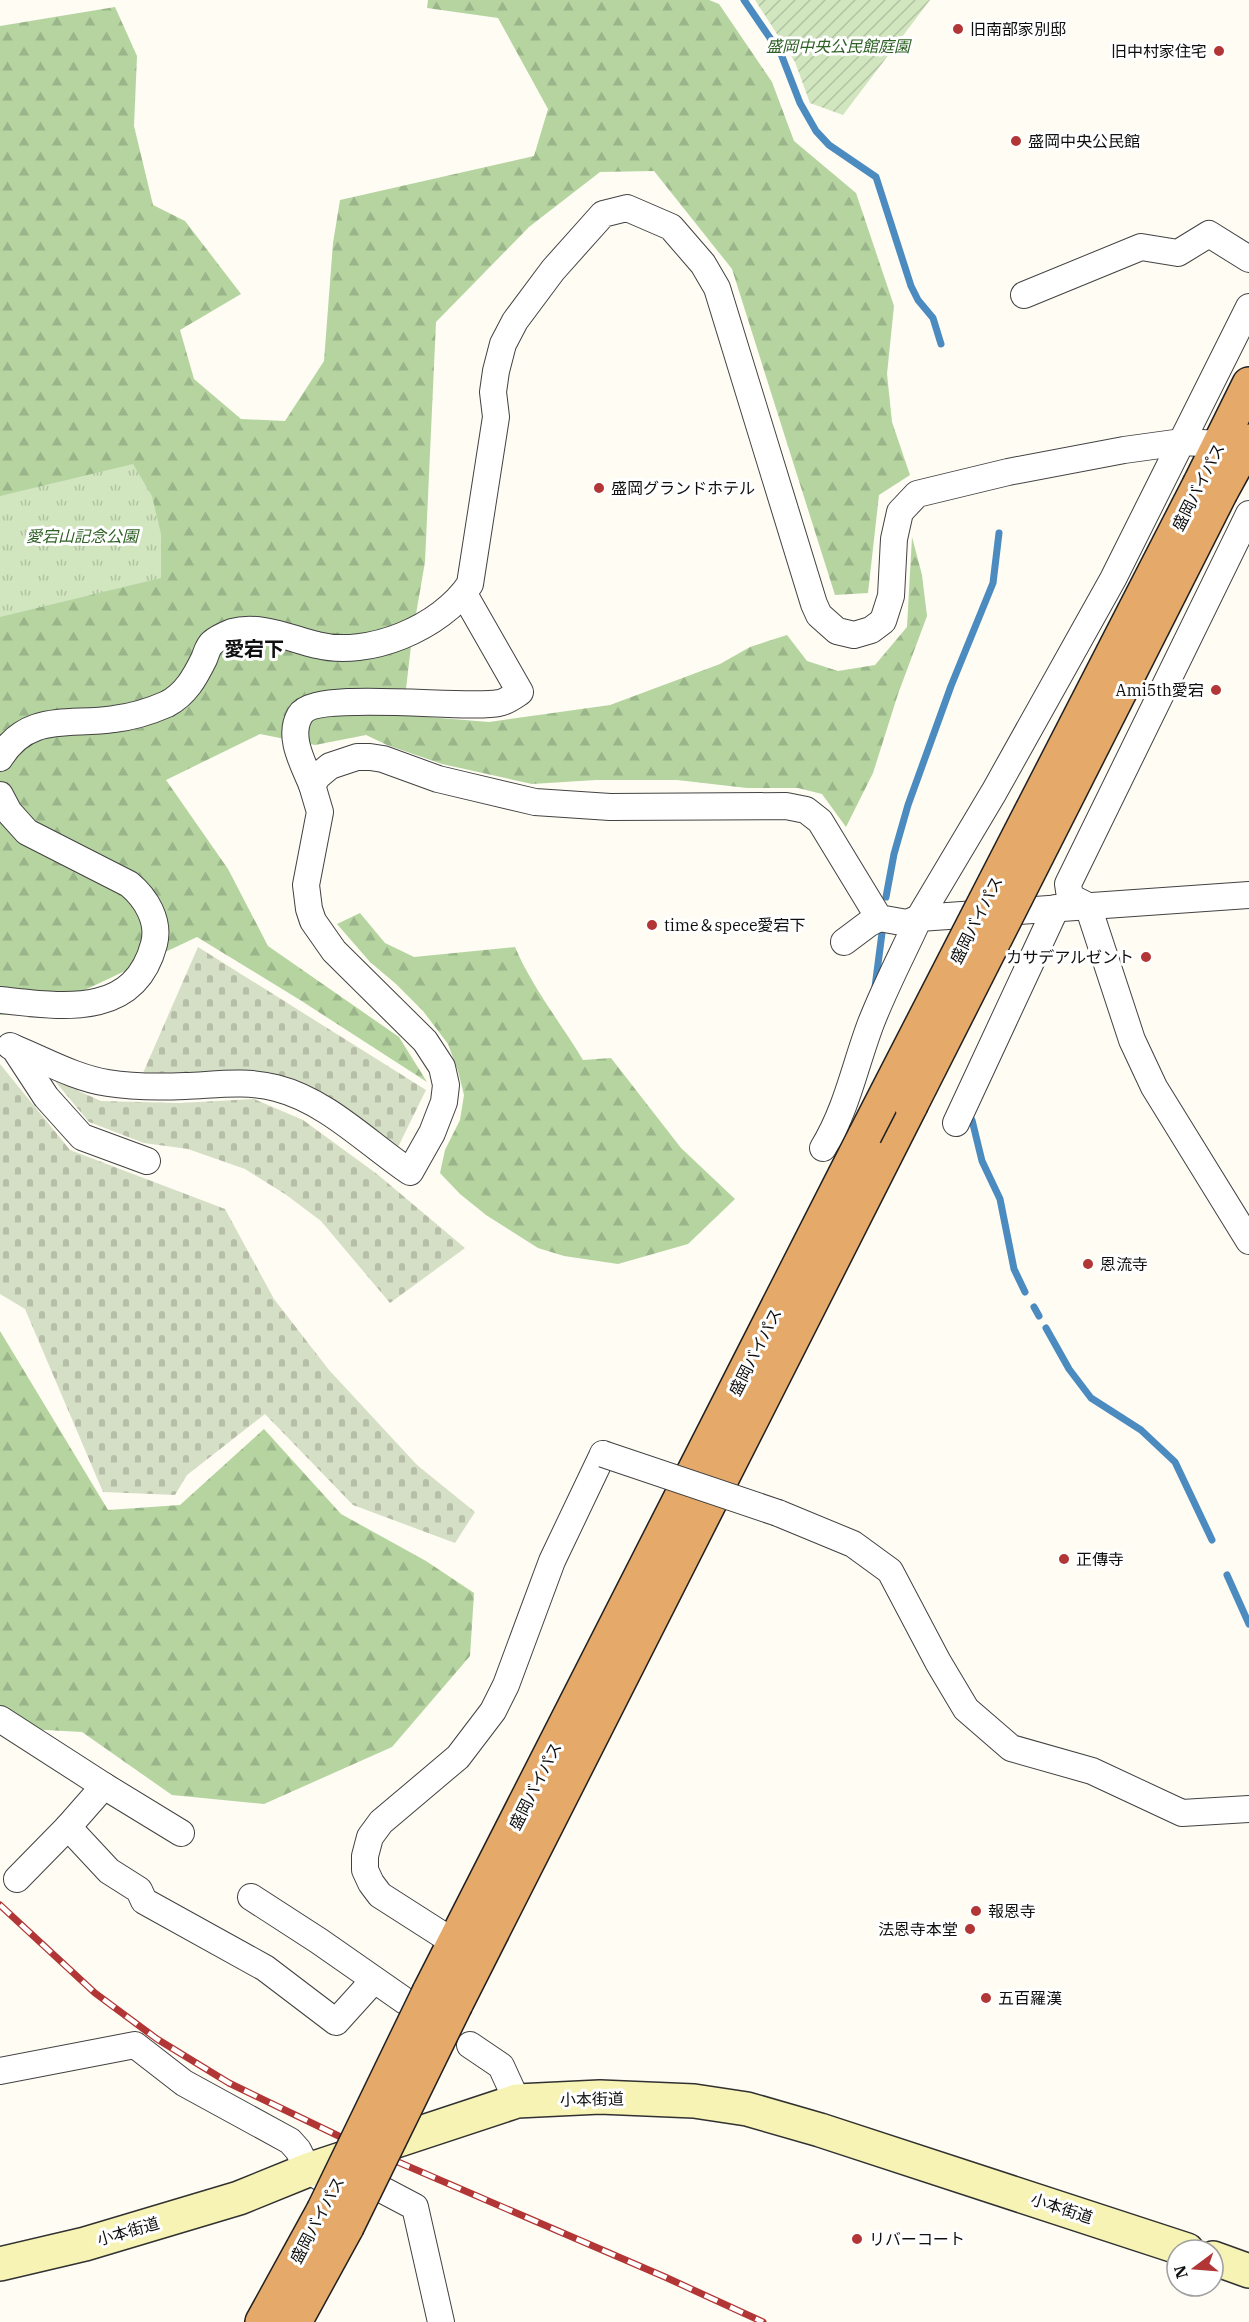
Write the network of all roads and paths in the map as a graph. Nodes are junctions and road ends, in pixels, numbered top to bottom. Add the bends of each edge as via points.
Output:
1 (1249, 259) edge
2 (1024, 295) dead end
3 (1249, 307) edge
4 (1249, 384) edge
5 (1182, 442) junction
6 (1240, 450) edge
7 (1210, 487) junction
8 (1249, 514) edge
9 (464, 594) junction
10 (0, 758) edge
11 (312, 785) junction
12 (0, 795) edge
13 (1249, 895) edge
14 (1088, 906) junction
15 (1056, 908) junction
16 (879, 918) junction
17 (919, 918) junction
18 (844, 942) dead end
19 (0, 1000) edge
20 (7, 1045) edge
21 (844, 1106) junction
22 (956, 1123) dead end
23 (865, 1135) junction
24 (823, 1148) dead end
25 (147, 1161) dead end
26 (1249, 1240) edge
27 (0, 1719) edge
28 (104, 1786) junction
29 (1249, 1809) edge
30 (68, 1827) junction
31 (181, 1833) dead end
32 (17, 1879) dead end
33 (251, 1898) dead end
34 (455, 1943) junction
35 (374, 1980) junction
36 (430, 1999) junction
37 (470, 2045) dead end
38 (0, 2071) edge
39 (517, 2101) junction
40 (308, 2170) junction
41 (335, 2219) junction
42 (1165, 2243) edge
43 (1225, 2262) edge
44 (0, 2265) edge
45 (1249, 2271) edge
46 (262, 2322) edge
47 (295, 2322) edge
48 (441, 2322) edge

1 - 2 street via 1209,234 1178,253 1141,247
3 - 5 street
4 - 6 highway, 盛岡バイパス
5 - 6 street
5 - 9 street via 1008,472 917,494 900,512 894,539 891,596 883,621 854,635 837,631 819,615 814,604 717,288 703,264 671,227 627,207 603,214 529,301 503,344 493,392 496,417 472,573
5 - 17 street via 1113,579
6 - 7 highway, 盛岡バイパス
7 - 23 highway, 盛岡バイパス, bridge
7 - 36 highway, 盛岡バイパス, bridge via 911,1105
8 - 14 street via 1068,884 1070,897
9 - 10 street via 423,626 376,645 338,649 268,631 233,632 212,643 193,680 168,703 115,719 45,724 14,739
9 - 11 street via 520,692 501,703 358,701 314,705 301,713 295,727 297,749
11 - 16 street via 330,766 357,756 383,759 438,779 535,802 610,807 797,807 820,821
11 - 20 street via 320,812 306,885 313,921 334,951 425,1041 442,1067 444,1102 410,1172 336,1117 276,1088 109,1083
12 - 19 street via 27,832 129,884 142,895 154,925 155,941 142,975 116,997 67,1006
13 - 14 street
14 - 15 street
14 - 26 street via 1132,1040 1154,1087
15 - 17 street
15 - 22 street
16 - 17 street via 907,923
16 - 18 street
17 - 21 street via 871,1023
20 - 25 street via 82,1137
21 - 23 street via 845,1118
21 - 24 street
23 - 34 highway, 盛岡バイパス
27 - 28 street
28 - 30 street
28 - 31 street
29 - 34 street, bridge via 1182,1813 1092,1771 1011,1748 966,1709 890,1571 853,1544 778,1513 603,1454 552,1561 493,1711 458,1757 381,1822 370,1837 365,1870 380,1895
30 - 32 street
30 - 35 street via 109,1871 139,1890 144,1901 265,1968 336,2022
33 - 35 street
34 - 36 highway, 盛岡バイパス
35 - 36 street
36 - 41 highway, 盛岡バイパス, bridge
37 - 39 street via 501,2066
38 - 40 street via 135,2045 184,2083 290,2141
39 - 40 street, 小本街道
39 - 42 street, 小本街道 via 600,2097 694,2101 747,2109
40 - 44 street, 小本街道 via 239,2198
40 - 48 street via 331,2184 379,2188 415,2207
41 - 46 highway, 盛岡バイパス
41 - 47 highway, 盛岡バイパス
43 - 45 street

